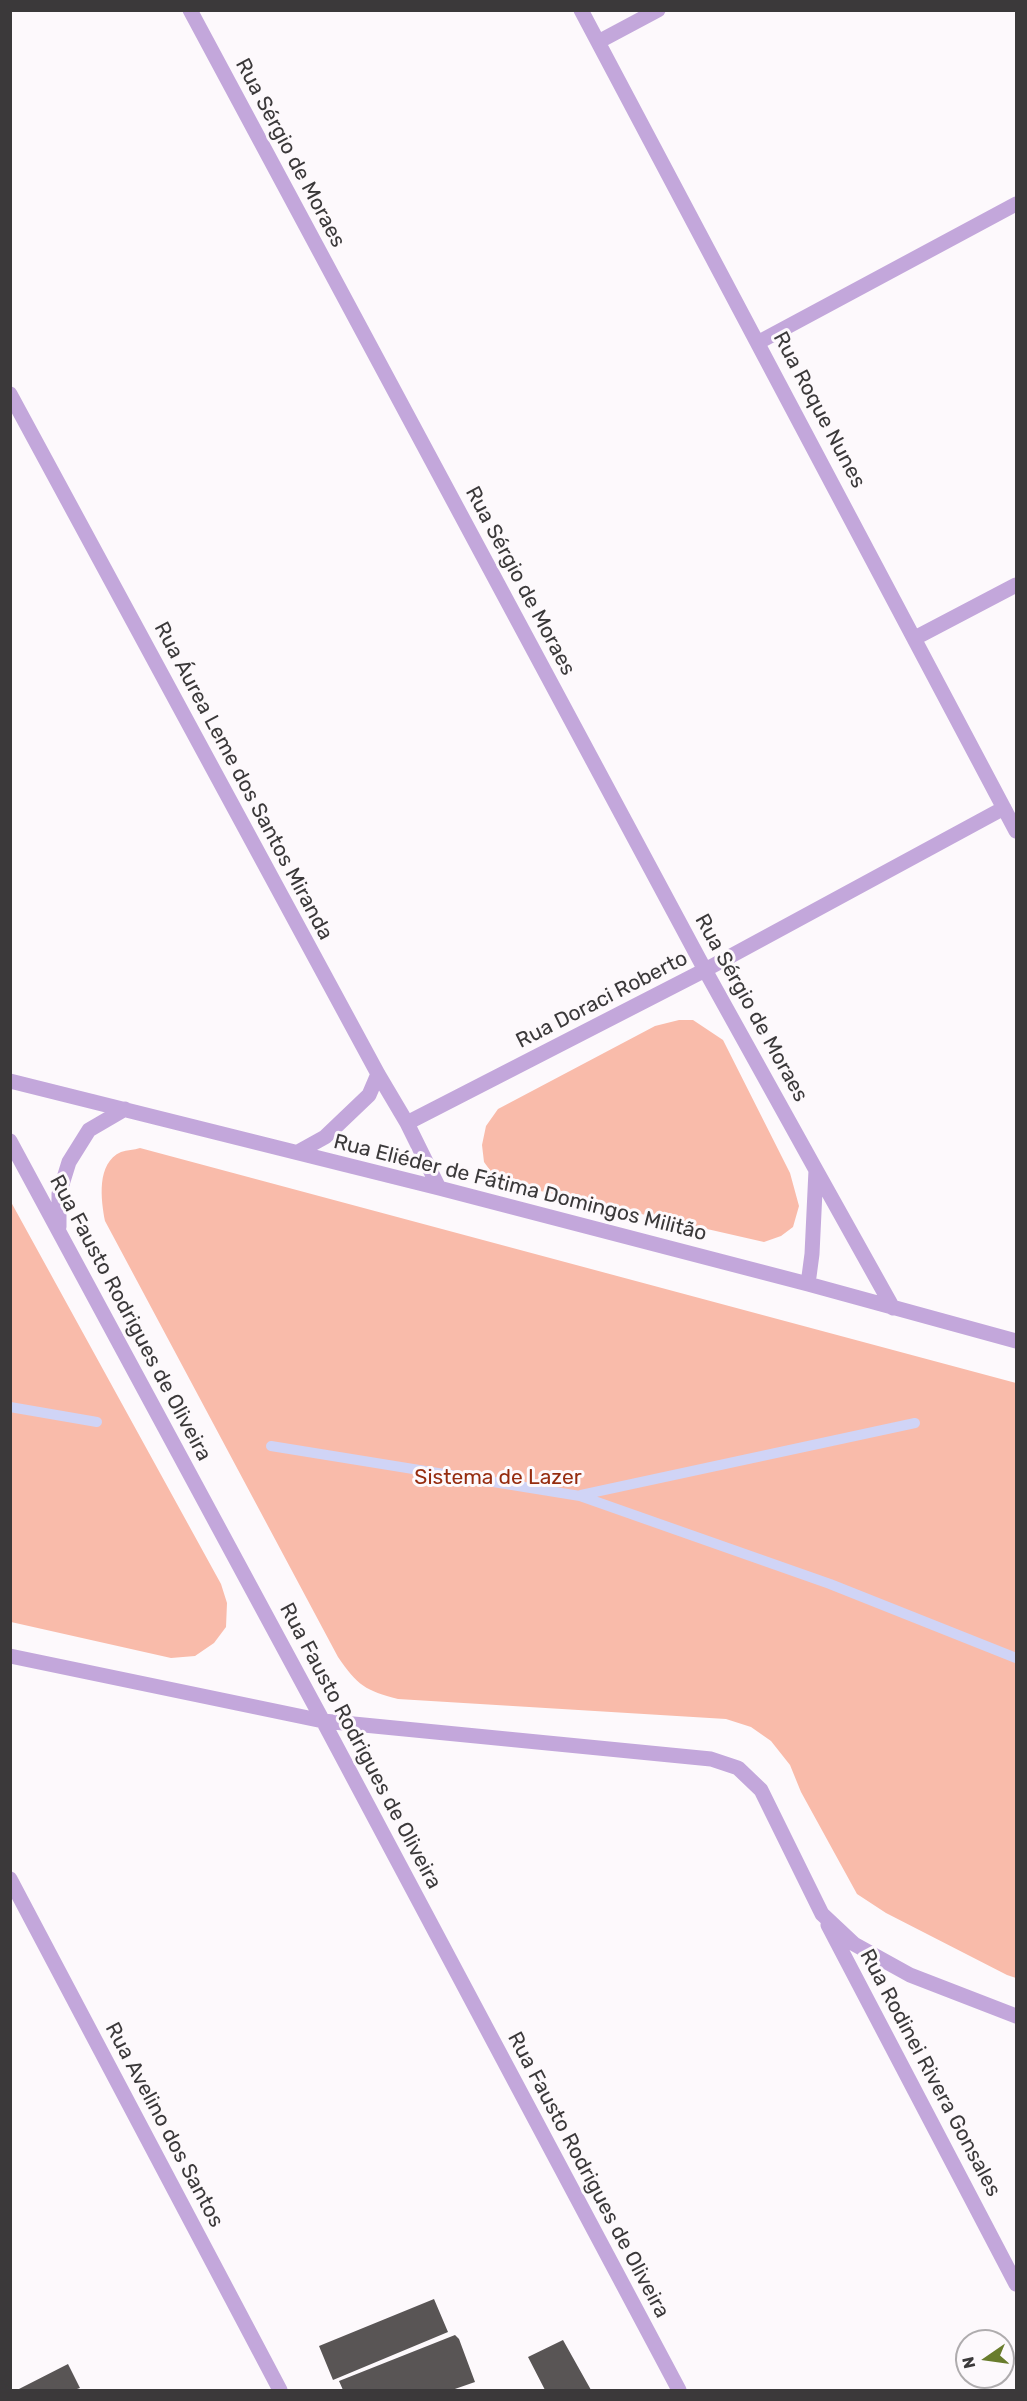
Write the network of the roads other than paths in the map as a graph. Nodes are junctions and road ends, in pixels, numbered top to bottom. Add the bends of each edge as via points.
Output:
1 (190, 10) edge
2 (581, 10) edge
3 (658, 10) edge
4 (598, 42) junction
5 (1017, 204) edge
6 (759, 342) junction
7 (10, 394) edge
8 (1017, 585) edge
9 (915, 638) junction
10 (1004, 808) junction
11 (1017, 831) edge
12 (705, 970) junction
13 (378, 1074) junction
14 (10, 1081) edge
15 (125, 1110) junction
16 (407, 1123) junction
17 (10, 1141) edge
18 (298, 1152) junction
19 (816, 1170) junction
20 (439, 1188) junction
21 (59, 1230) junction
22 (808, 1284) junction
23 (893, 1308) junction
24 (1017, 1341) edge
25 (10, 1656) edge
26 (323, 1720) junction
27 (10, 1879) edge
28 (822, 1914) junction
29 (1017, 2016) edge
30 (1017, 2284) edge
31 (668, 2373) junction
32 (280, 2391) edge
33 (672, 2391) edge
34 (679, 2391) edge

1 - 12 street, Rua Sérgio de Moraes
2 - 4 street, Rua Roque Nunes
3 - 4 street
4 - 6 street, Rua Roque Nunes
5 - 6 street
6 - 9 street, Rua Roque Nunes
7 - 13 street, Rua Áurea Leme dos Santos Miranda
8 - 9 street
9 - 10 street, Rua Roque Nunes
10 - 11 street, Rua Roque Nunes
10 - 12 street, Rua Doraci Roberto
12 - 16 street, Rua Doraci Roberto
12 - 19 street, Rua Sérgio de Moraes
13 - 16 street, Rua Áurea Leme dos Santos Miranda
13 - 18 street via 369,1095 325,1137
14 - 15 street, Rua Eliéder de Fátima Domingos Militão
15 - 18 street, Rua Eliéder de Fátima Domingos Militão
15 - 21 street via 89,1130 69,1161 59,1194
16 - 20 street, Rua Áurea Leme dos Santos Miranda
17 - 21 street, Rua Fausto Rodrigues de Oliveira
18 - 20 street, Rua Eliéder de Fátima Domingos Militão
19 - 22 street
19 - 23 street, Rua Sérgio de Moraes
20 - 22 street, Rua Eliéder de Fátima Domingos Militão
21 - 26 street, Rua Fausto Rodrigues de Oliveira
22 - 23 street, Rua Eliéder de Fátima Domingos Militão
23 - 24 street, Rua Eliéder de Fátima Domingos Militão
25 - 26 street, Rua Rodinei Rivera Gonsales
26 - 28 street, Rua Rodinei Rivera Gonsales via 711,1760 738,1768 761,1790
26 - 31 street, Rua Fausto Rodrigues de Oliveira
27 - 32 street, Rua Avelino dos Santos
28 - 29 street via 854,1944 894,1967
28 - 30 street, Rua Rodinei Rivera Gonsales
31 - 33 street, Rua Fausto Rodrigues de Oliveira
31 - 34 street, Rua Fausto Rodrigues de Oliveira

